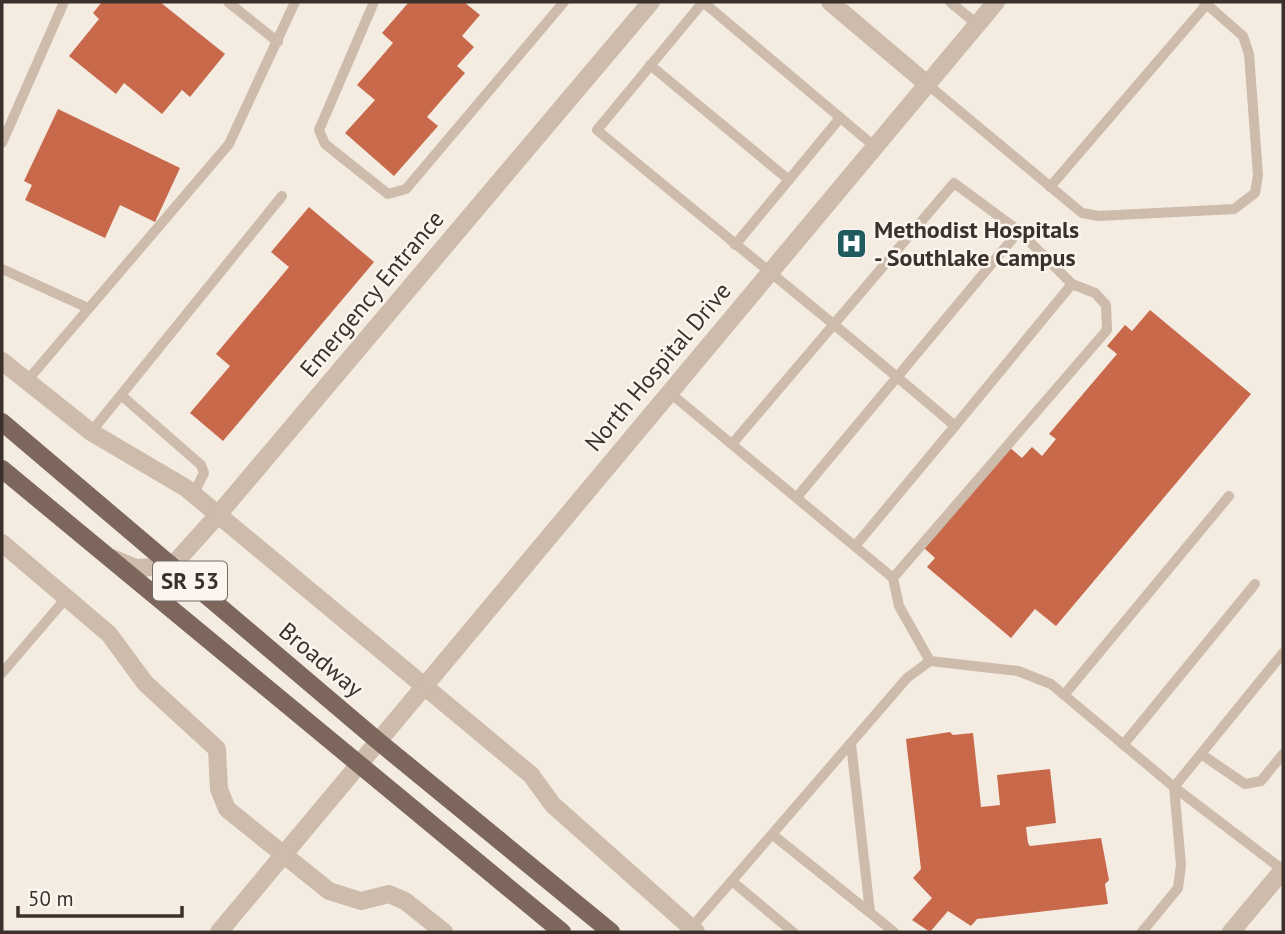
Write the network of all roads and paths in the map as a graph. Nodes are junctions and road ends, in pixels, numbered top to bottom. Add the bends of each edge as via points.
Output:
1 (64, 2) edge
2 (228, 2) edge
3 (295, 2) edge
4 (374, 2) edge
5 (564, 2) edge
6 (651, 2) edge
7 (703, 2) edge
8 (830, 2) edge
9 (950, 2) edge
10 (996, 2) edge
11 (1206, 3) edge
12 (977, 24) junction
13 (278, 42) junction
14 (650, 65) junction
15 (927, 84) junction
16 (841, 118) junction
17 (2, 143) edge
18 (874, 146) junction
19 (789, 180) junction
20 (1050, 187) junction
21 (282, 196) dead end
22 (1019, 232) junction
23 (735, 245) junction
24 (2, 268) edge
25 (768, 273) junction
26 (1072, 284) junction
27 (88, 308) junction
28 (834, 326) junction
29 (2, 361) edge
30 (898, 377) junction
31 (26, 382) junction
32 (669, 392) junction
33 (121, 395) junction
34 (2, 422) edge
35 (955, 426) junction
36 (91, 432) junction
37 (732, 444) junction
38 (2, 468) edge
39 (193, 495) junction
40 (1229, 496) dead end
41 (797, 497) junction
42 (217, 516) junction
43 (2, 543) edge
44 (856, 545) junction
45 (108, 557) junction
46 (172, 566) junction
47 (893, 578) junction
48 (1255, 584) dead end
49 (67, 597) junction
50 (1283, 653) edge
51 (930, 661) junction
52 (2, 673) edge
53 (423, 688) junction
54 (1064, 695) junction
55 (378, 741) junction
56 (850, 744) junction
57 (1124, 745) junction
58 (1201, 754) junction
59 (1283, 754) edge
60 (358, 764) junction
61 (1174, 787) junction
62 (774, 835) junction
63 (284, 854) junction
64 (1283, 870) edge
65 (733, 882) junction
66 (870, 912) junction
67 (693, 930) edge
68 (219, 932) edge
69 (444, 932) edge
70 (562, 932) edge
71 (611, 932) edge
72 (793, 932) edge
73 (894, 932) edge
74 (1142, 932) edge
75 (1231, 932) edge

1 - 17 lane
2 - 13 lane
3 - 13 lane
4 - 5 lane via 319,130 325,144 388,194 406,189
6 - 42 street, Emergency Entrance
7 - 14 lane
7 - 16 lane
8 - 15 street
9 - 12 lane
10 - 12 street, North Hospital Drive
11 - 20 lane
11 - 20 lane via 1243,36 1249,54 1258,175 1255,193 1234,209 1099,216 1082,213
12 - 15 street, North Hospital Drive
13 - 27 lane via 229,144
14 - 19 lane
14 - 23 lane via 597,130
15 - 18 street, North Hospital Drive
15 - 20 lane
16 - 18 lane
16 - 19 lane
18 - 25 street, North Hospital Drive
19 - 23 lane
21 - 33 lane
22 - 26 lane
22 - 28 lane via 954,183
22 - 30 lane
23 - 25 lane
24 - 27 lane
25 - 28 lane
25 - 32 street, North Hospital Drive
26 - 35 lane
26 - 47 lane via 1094,293 1106,305 1107,330
27 - 31 lane
28 - 30 lane
28 - 37 lane
29 - 31 street
30 - 35 lane
30 - 41 lane
31 - 36 street
32 - 37 lane
32 - 53 street, North Hospital Drive
33 - 36 lane
33 - 39 lane via 201,465 204,473
34 - 46 main road, Broadway / SR 53
35 - 44 lane
36 - 39 street
37 - 41 lane
38 - 45 main road, SR 53
39 - 42 street
40 - 54 lane
41 - 44 lane
42 - 46 street, Emergency Entrance
42 - 53 street
43 - 49 street
44 - 47 lane
45 - 46 street via 136,568
45 - 60 main road, SR 53
46 - 55 main road, Broadway / SR 53
47 - 51 lane via 899,606
48 - 57 lane
49 - 52 lane
49 - 63 street via 109,634 145,682 217,749 219,789 227,809
50 - 58 lane
51 - 54 lane via 1017,671 1036,676
51 - 56 lane via 907,678
53 - 55 street, North Hospital Drive
53 - 67 street via 531,775 553,805
54 - 57 lane
55 - 60 street, North Hospital Drive
55 - 71 main road, Broadway / SR 53
56 - 62 lane
56 - 66 lane
57 - 61 lane
58 - 59 lane via 1245,784 1261,781
58 - 61 lane
60 - 63 street, North Hospital Drive
60 - 70 main road, SR 53
61 - 64 lane
61 - 74 lane via 1181,865 1178,888
62 - 65 lane
62 - 66 lane
63 - 68 street, North Hospital Drive
63 - 69 street via 329,891 361,901 389,894
64 - 75 street
65 - 67 lane
65 - 72 lane
66 - 73 lane

